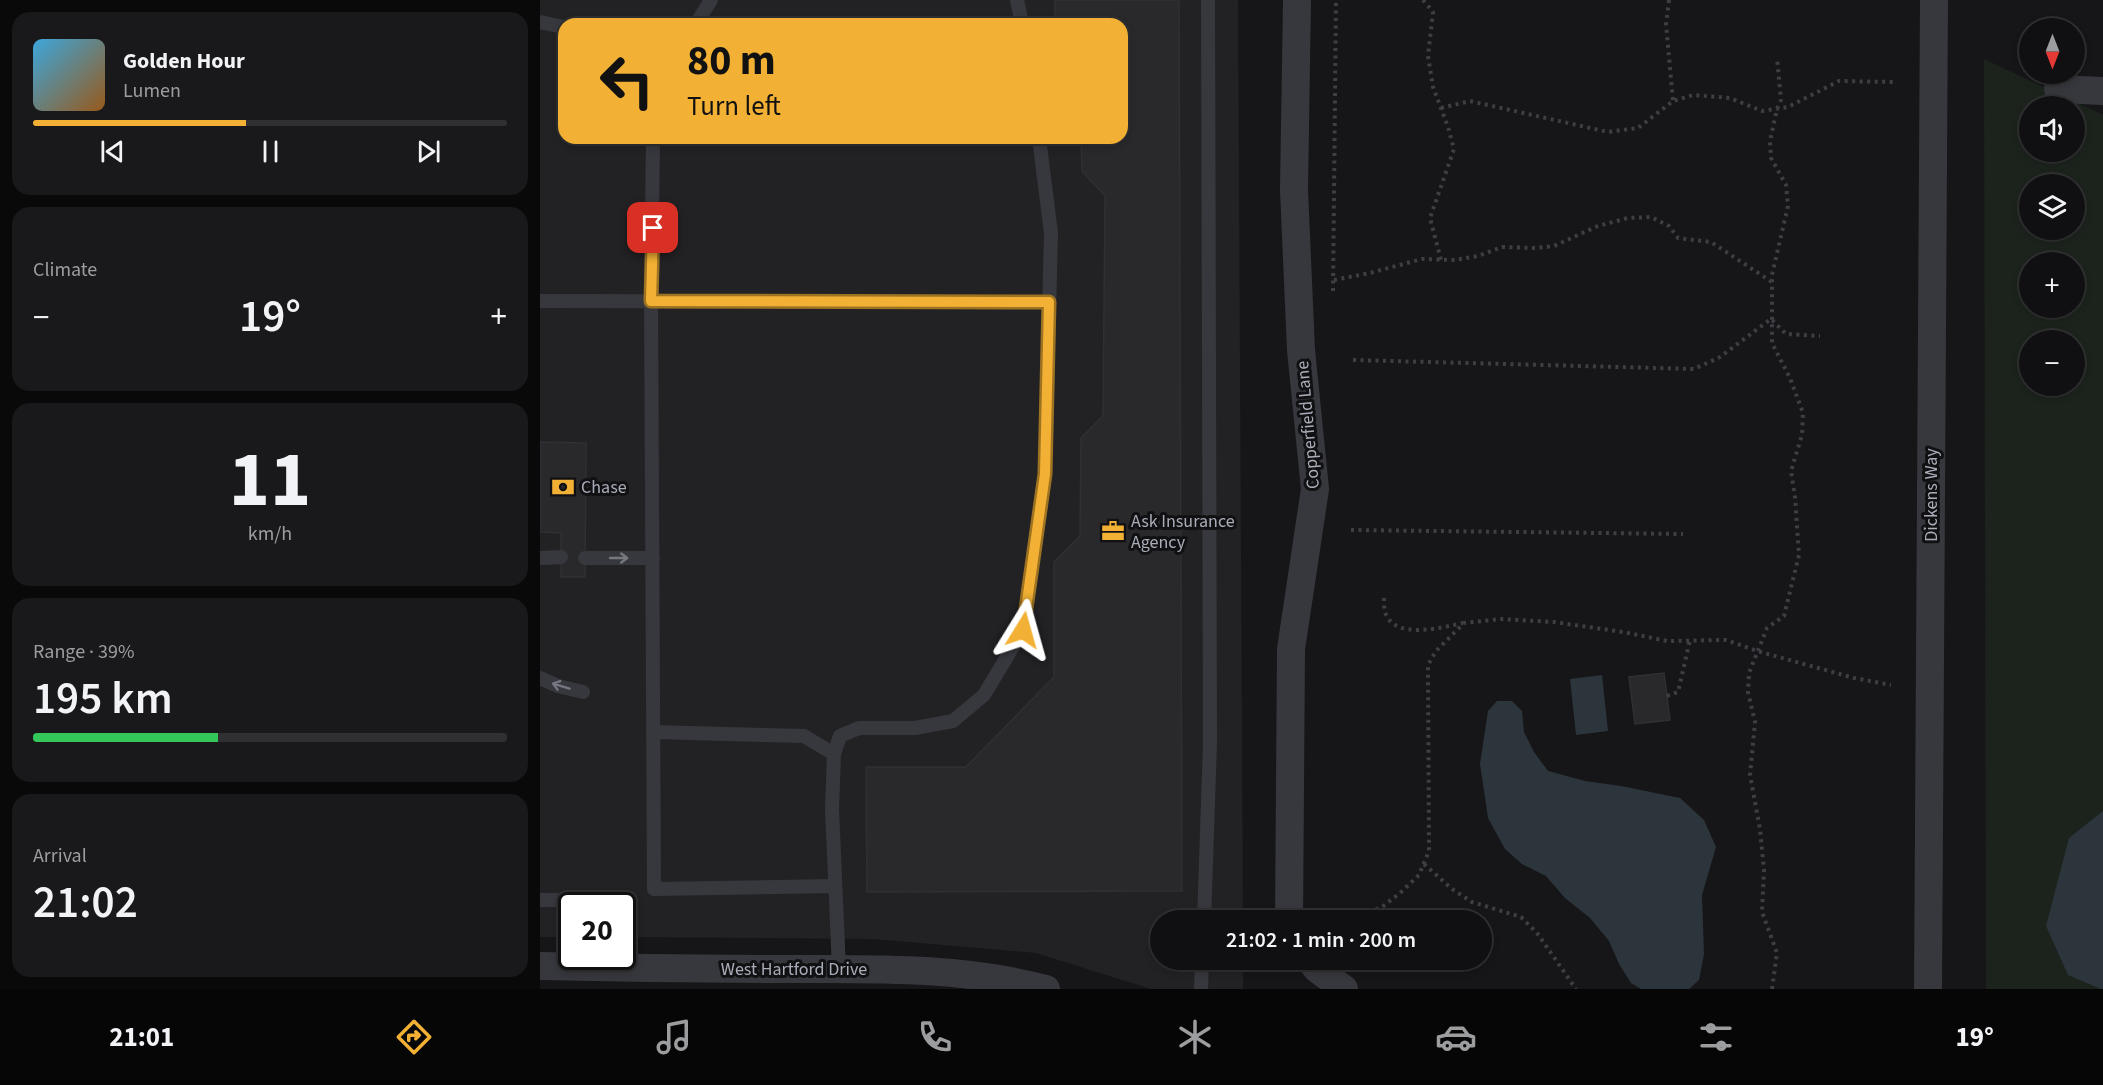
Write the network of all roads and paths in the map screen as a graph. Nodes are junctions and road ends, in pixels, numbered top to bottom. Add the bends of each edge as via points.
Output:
1 (711, 0) edge
2 (1017, 0) edge
3 (1208, 0) edge
4 (1297, 0) edge
5 (1336, 0) edge
6 (1423, 0) edge
7 (1668, 0) edge
8 (1934, 0) edge
9 (700, 18) edge
10 (1021, 18) edge
11 (540, 22) edge
12 (558, 26) edge
13 (1777, 58) dead end
14 (1893, 82) dead end
15 (2058, 89) dead end
16 (2103, 91) edge
17 (1673, 100) junction
18 (1441, 108) junction
19 (1778, 109) junction
20 (653, 144) edge
21 (1040, 144) edge
22 (1442, 260) junction
23 (1334, 280) junction
24 (1772, 282) junction
25 (1333, 291) dead end
26 (540, 301) edge
27 (651, 301) junction
28 (1049, 302) junction
29 (1771, 319) junction
30 (1820, 336) dead end
31 (1353, 360) dead end
32 (1351, 530) dead end
33 (1683, 534) dead end
34 (561, 557) dead end
35 (540, 558) edge
36 (585, 558) dead end
37 (653, 558) junction
38 (1384, 598) dead end
39 (1464, 623) junction
40 (1690, 640) junction
41 (1757, 651) junction
42 (540, 678) edge
43 (1892, 685) dead end
44 (583, 692) dead end
45 (1667, 696) dead end
46 (653, 732) junction
47 (834, 754) junction
48 (1424, 864) junction
49 (835, 886) junction
50 (540, 900) edge
51 (558, 900) edge
52 (1204, 910) edge
53 (1290, 910) edge
54 (1375, 910) edge
55 (540, 966) edge
56 (839, 969) junction
57 (1202, 970) edge
58 (1320, 970) edge
59 (1046, 989) edge
60 (1201, 989) edge
61 (1344, 989) edge
62 (1576, 989) edge
63 (1772, 989) edge
64 (1928, 989) edge

1 - 9 lane
2 - 10 lane
3 - 52 lane via 1210,743
4 - 53 street, Copperfield Lane via 1294,190 1301,350 1315,489 1291,649
5 - 23 path
6 - 18 path via 1432,12 1428,56
7 - 17 path via 1666,24
8 - 64 street, Dickens Way
11 - 12 lane
13 - 19 path via 1781,100
14 - 19 path via 1839,81
15 - 16 street
17 - 18 path via 1638,128 1608,132 1470,100
17 - 19 path via 1693,95 1730,98 1762,111
18 - 22 path via 1454,149 1430,218
19 - 24 path via 1770,141 1771,158 1786,185 1788,206
20 - 27 lane
21 - 28 lane via 1050,233
22 - 23 path via 1422,259
22 - 24 path via 1455,261 1502,247 1554,246 1598,226 1651,217 1670,226 1678,238 1711,242
23 - 25 path
24 - 29 path
26 - 27 lane
27 - 28 lane
27 - 37 lane
28 - 47 lane via 1045,474 1023,630 984,695 953,721 915,728 859,728 840,736
29 - 30 path via 1786,334
29 - 31 path via 1720,357 1694,369
29 - 41 path via 1772,343 1803,413 1802,435 1791,471 1799,555 1784,616 1767,628
32 - 33 path
34 - 35 lane
36 -> 37 lane
37 - 46 lane
38 - 39 path via 1386,615 1414,632
39 - 40 path via 1501,619 1554,622 1667,641
39 - 48 path via 1428,664 1429,851
40 - 41 path via 1726,640
40 - 45 path via 1678,692
41 - 43 path
41 - 63 path via 1749,673 1748,692 1755,722 1750,775 1760,829 1762,912 1777,953
44 -> 42 lane
46 - 47 lane via 804,736
46 - 49 lane via 654,889
47 - 49 lane
48 - 54 path via 1419,875
48 - 62 path via 1473,902 1521,917 1537,933
49 - 56 lane
50 - 51 lane
55 - 56 street, West Hartford Drive
56 - 59 street, West Hartford Drive via 936,971 1014,980
57 - 60 lane
58 - 61 street

